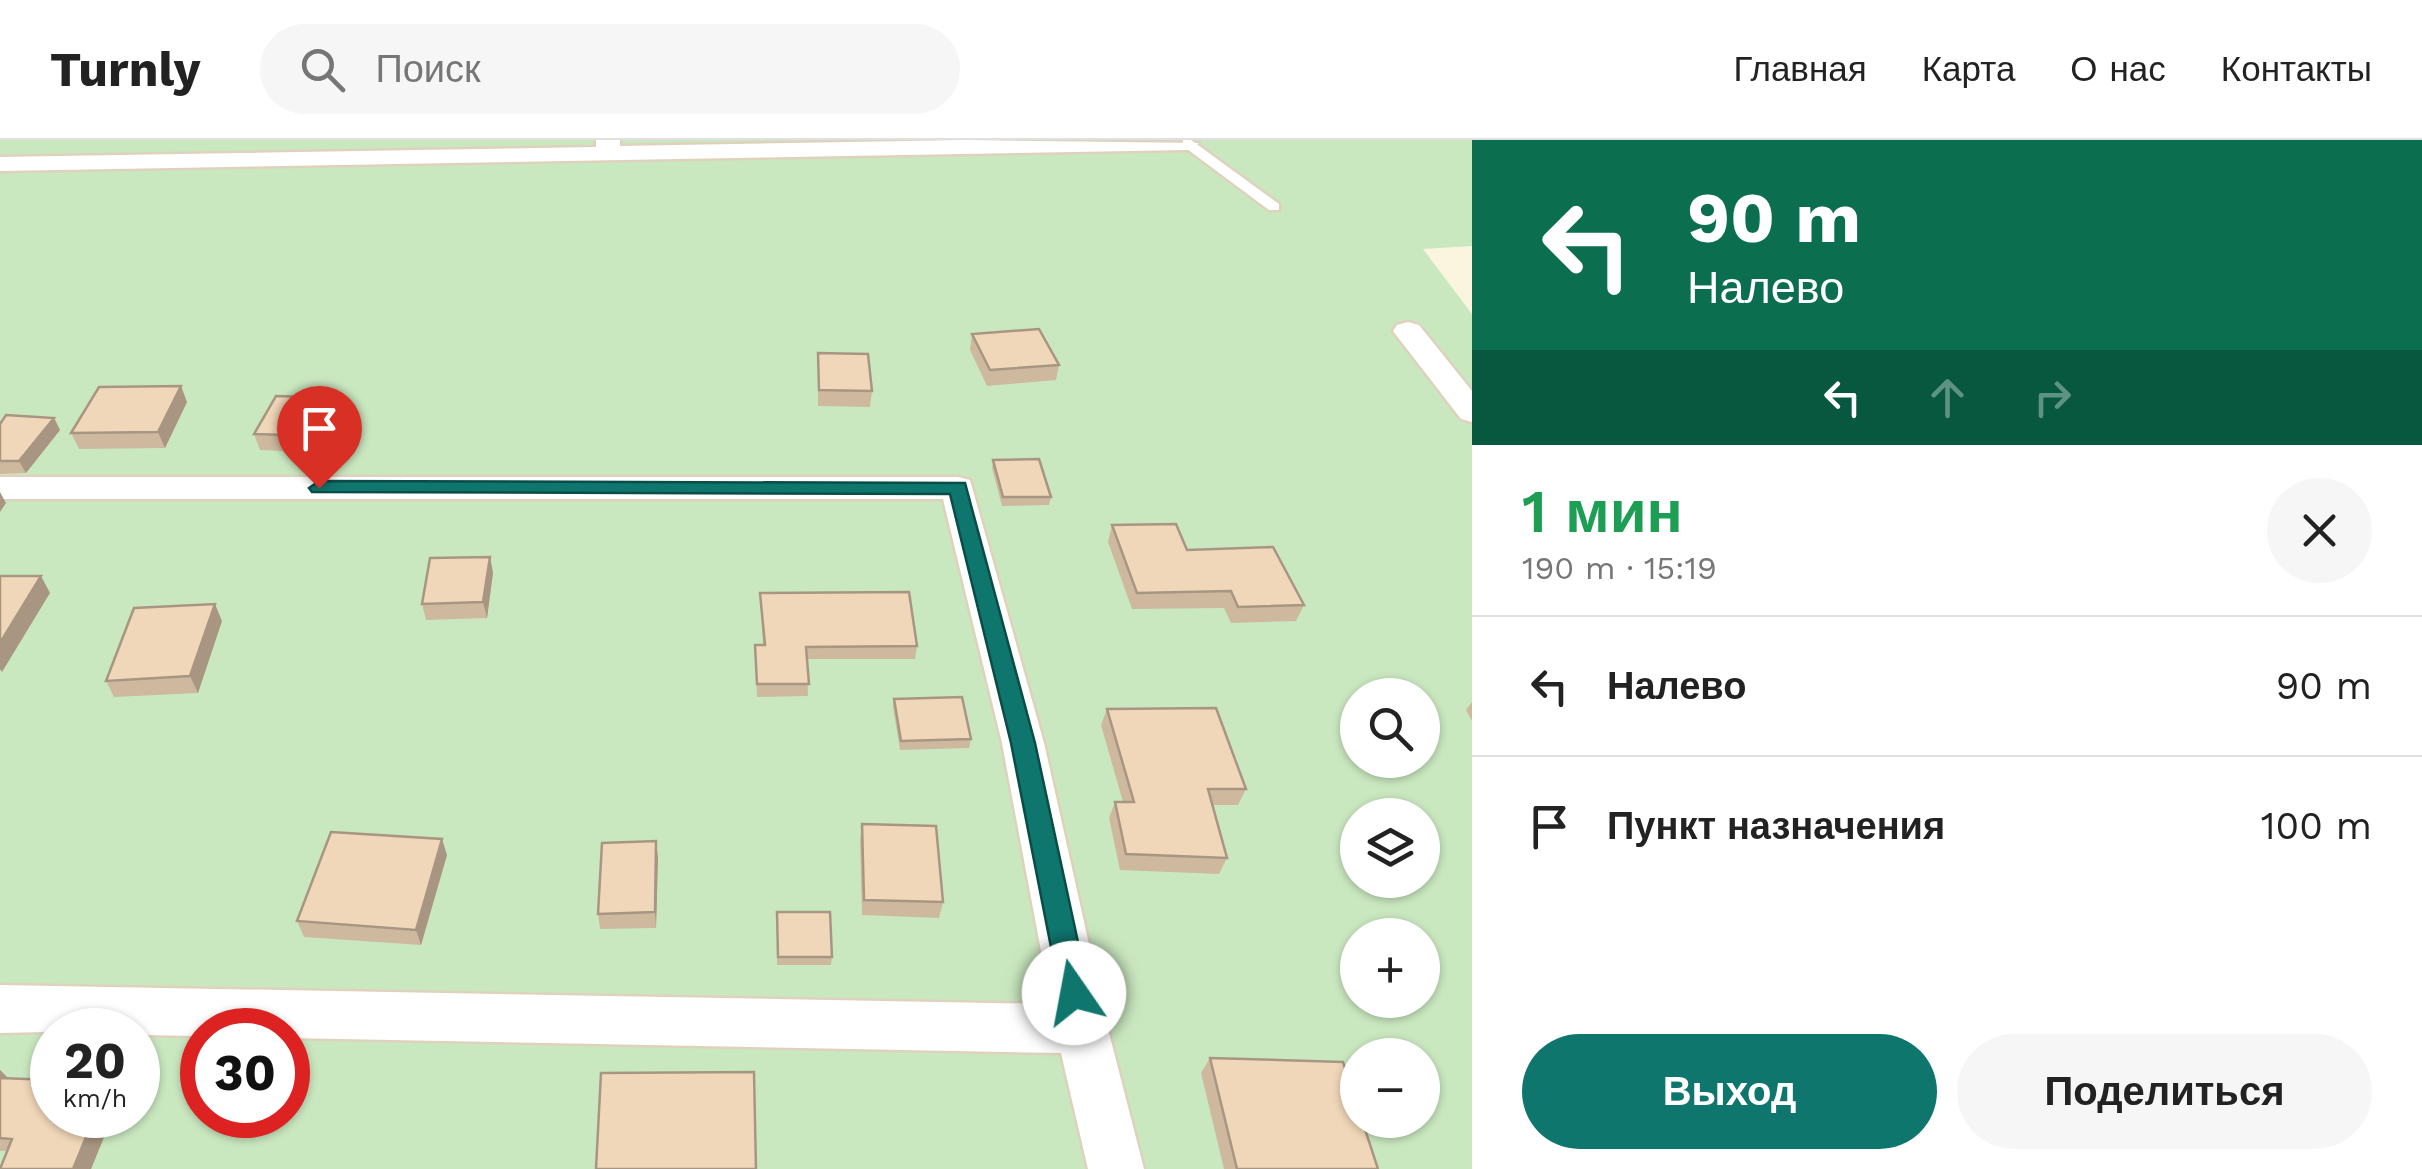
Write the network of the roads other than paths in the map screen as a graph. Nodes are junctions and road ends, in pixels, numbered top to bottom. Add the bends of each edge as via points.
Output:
1 (1187, 144) joint
2 (607, 147) edge
3 (0, 164) edge
4 (1274, 208) dead end
5 (1408, 331) dead end
6 (1472, 412) edge
7 (0, 488) edge
8 (0, 1009) edge
9 (1082, 1029) junction
10 (1116, 1169) edge

1 - 2 street
1 - 4 lane
2 - 3 street
5 - 6 street
7 - 9 street via 958,488 1023,743
8 - 9 street
9 - 10 street

